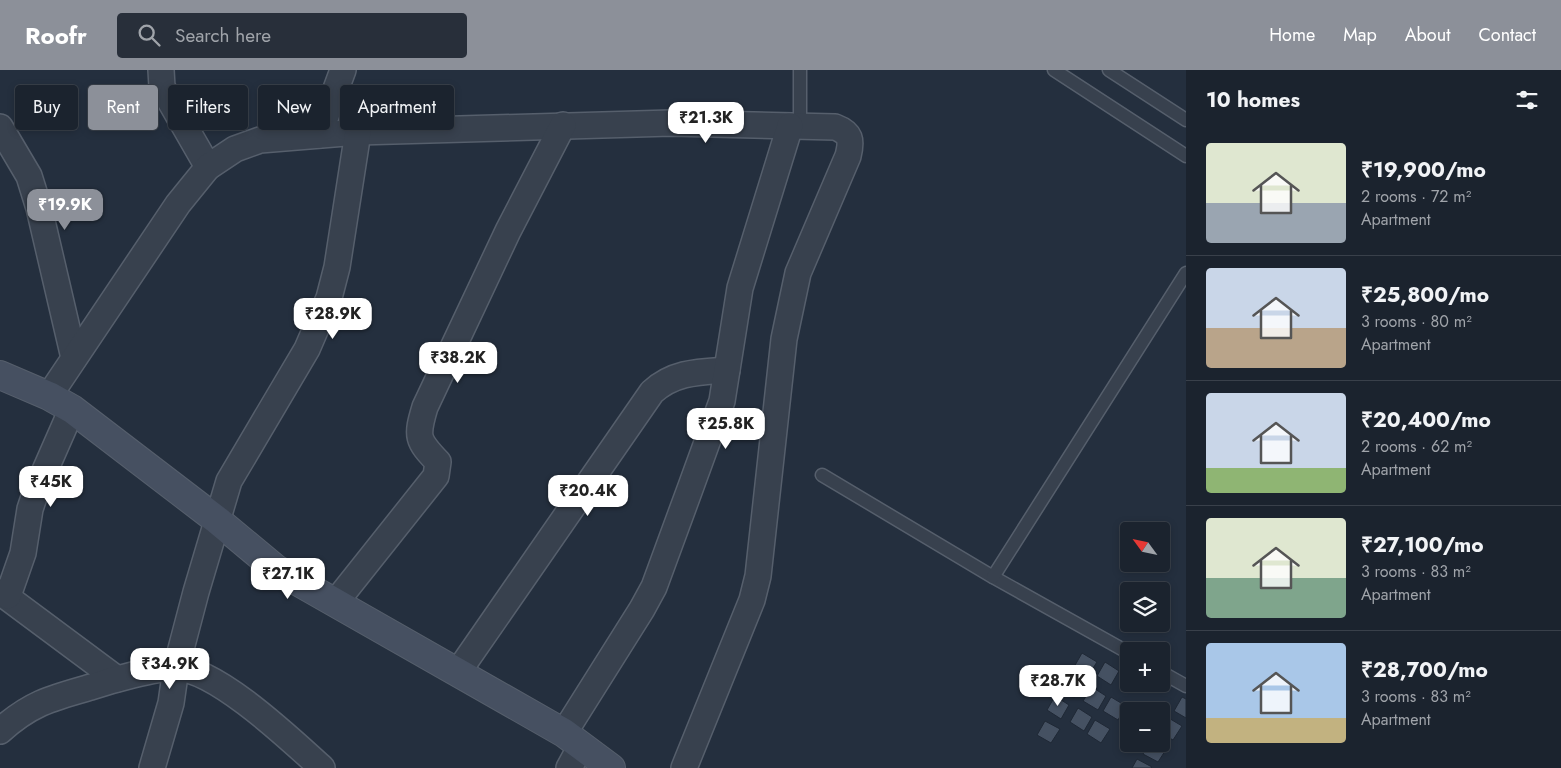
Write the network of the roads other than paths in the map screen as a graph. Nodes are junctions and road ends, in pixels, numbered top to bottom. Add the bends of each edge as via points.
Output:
1 (162, 70) edge
2 (343, 70) edge
3 (800, 70) edge
4 (1054, 70) edge
5 (1109, 70) edge
6 (1186, 120) edge
7 (563, 125) junction
8 (795, 126) junction
9 (0, 127) edge
10 (358, 132) junction
11 (319, 135) junction
12 (1186, 156) edge
13 (208, 167) junction
14 (1186, 273) edge
15 (74, 358) junction
16 (727, 370) junction
17 (0, 375) edge
18 (60, 402) junction
19 (822, 475) dead end
20 (217, 520) junction
21 (993, 577) junction
22 (4, 594) edge
23 (336, 603) junction
24 (1120, 649) edge
25 (176, 668) junction
26 (458, 672) junction
27 (1170, 677) edge
28 (117, 679) junction
29 (1186, 686) edge
30 (0, 731) edge
31 (571, 749) edge
32 (152, 768) edge
33 (322, 768) edge
34 (611, 768) edge
35 (684, 768) edge

1 - 13 street via 162,88
2 - 11 street
3 - 8 lane
4 - 12 lane
5 - 6 lane
7 - 8 street
7 - 10 street
7 - 23 street via 508,231 425,407 418,437 438,462 436,476
8 - 16 street via 740,288
8 - 35 street via 835,127 849,135 852,143 793,290 784,339 761,553 752,600
9 - 15 street via 29,176
10 - 11 street
10 - 20 street via 337,267 329,298 307,348 229,481
11 - 13 street via 260,140 235,149
13 - 15 street via 178,204
14 - 21 lane
15 - 18 street
16 - 26 street via 676,376 652,392
16 - 31 street via 722,401 654,587
17 - 18 main road
18 - 20 main road
18 - 22 street via 30,509 23,553
19 - 21 lane
20 - 23 main road via 276,569
20 - 25 street
21 - 24 lane
22 - 28 street
23 - 26 main road
25 - 28 street
25 - 32 street via 171,703
25 - 33 street via 218,684 280,730
26 - 31 main road
27 - 29 lane
28 - 30 street via 46,700 20,712
31 - 34 main road

